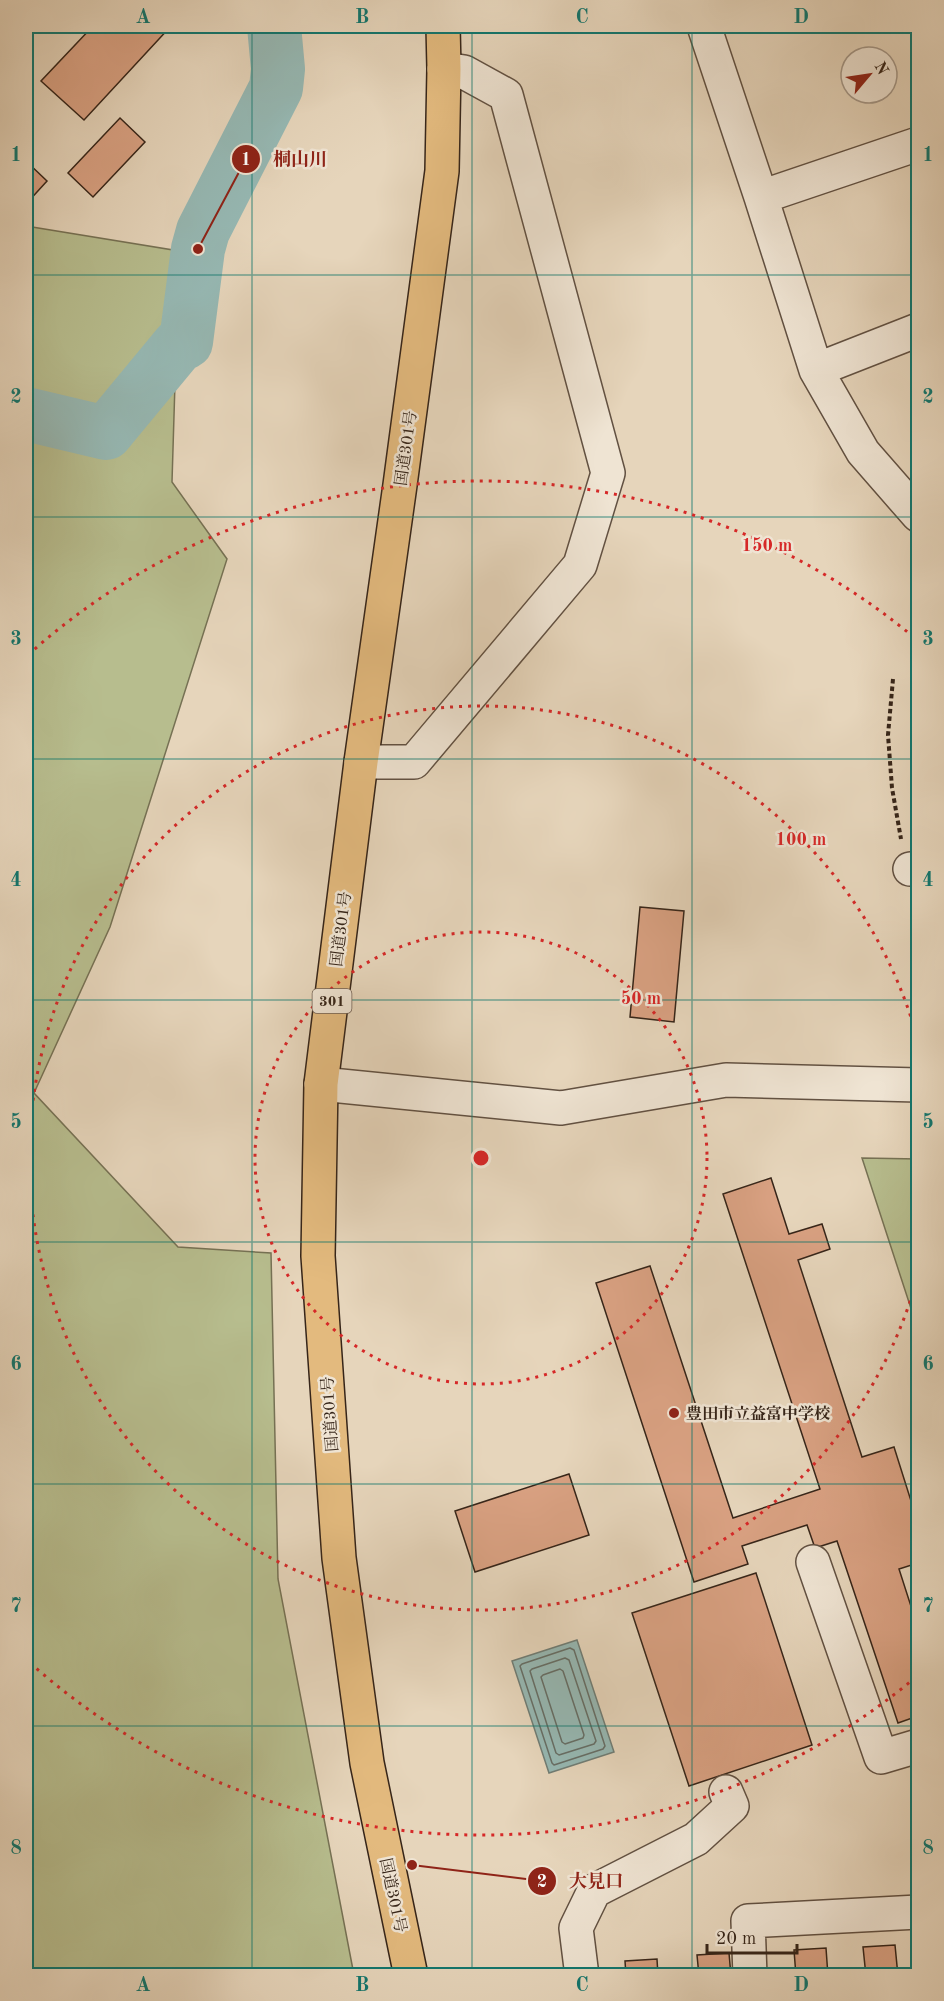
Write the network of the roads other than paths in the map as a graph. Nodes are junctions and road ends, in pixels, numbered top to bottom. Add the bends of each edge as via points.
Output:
1 (443, 26) edge
2 (713, 28) edge
3 (444, 69) junction
4 (918, 144) edge
5 (761, 197) junction
6 (918, 330) edge
7 (816, 370) junction
8 (918, 515) edge
9 (361, 762) junction
10 (321, 1083) junction
11 (918, 1085) edge
12 (813, 1562) dead end
13 (918, 1746) edge
14 (726, 1792) dead end
15 (918, 1912) edge
16 (411, 1976) edge
17 (582, 1976) edge
18 (750, 1976) edge

1 - 3 highway, 国道301号 / 301
2 - 5 street
3 - 9 highway, 国道301号 / 301 via 442,171
3 - 9 street via 464,72 506,95 608,473 580,565 414,762
4 - 5 street
5 - 7 street
6 - 7 street
7 - 8 street via 863,452
9 - 10 highway, 国道301号 / 301
10 - 11 street via 561,1108 726,1080
10 - 16 highway, 国道301号 / 301 via 318,1256 339,1558 367,1762
12 - 13 street via 881,1757
14 - 17 street via 732,1806 696,1839 594,1891 576,1928
15 - 18 street via 748,1921

